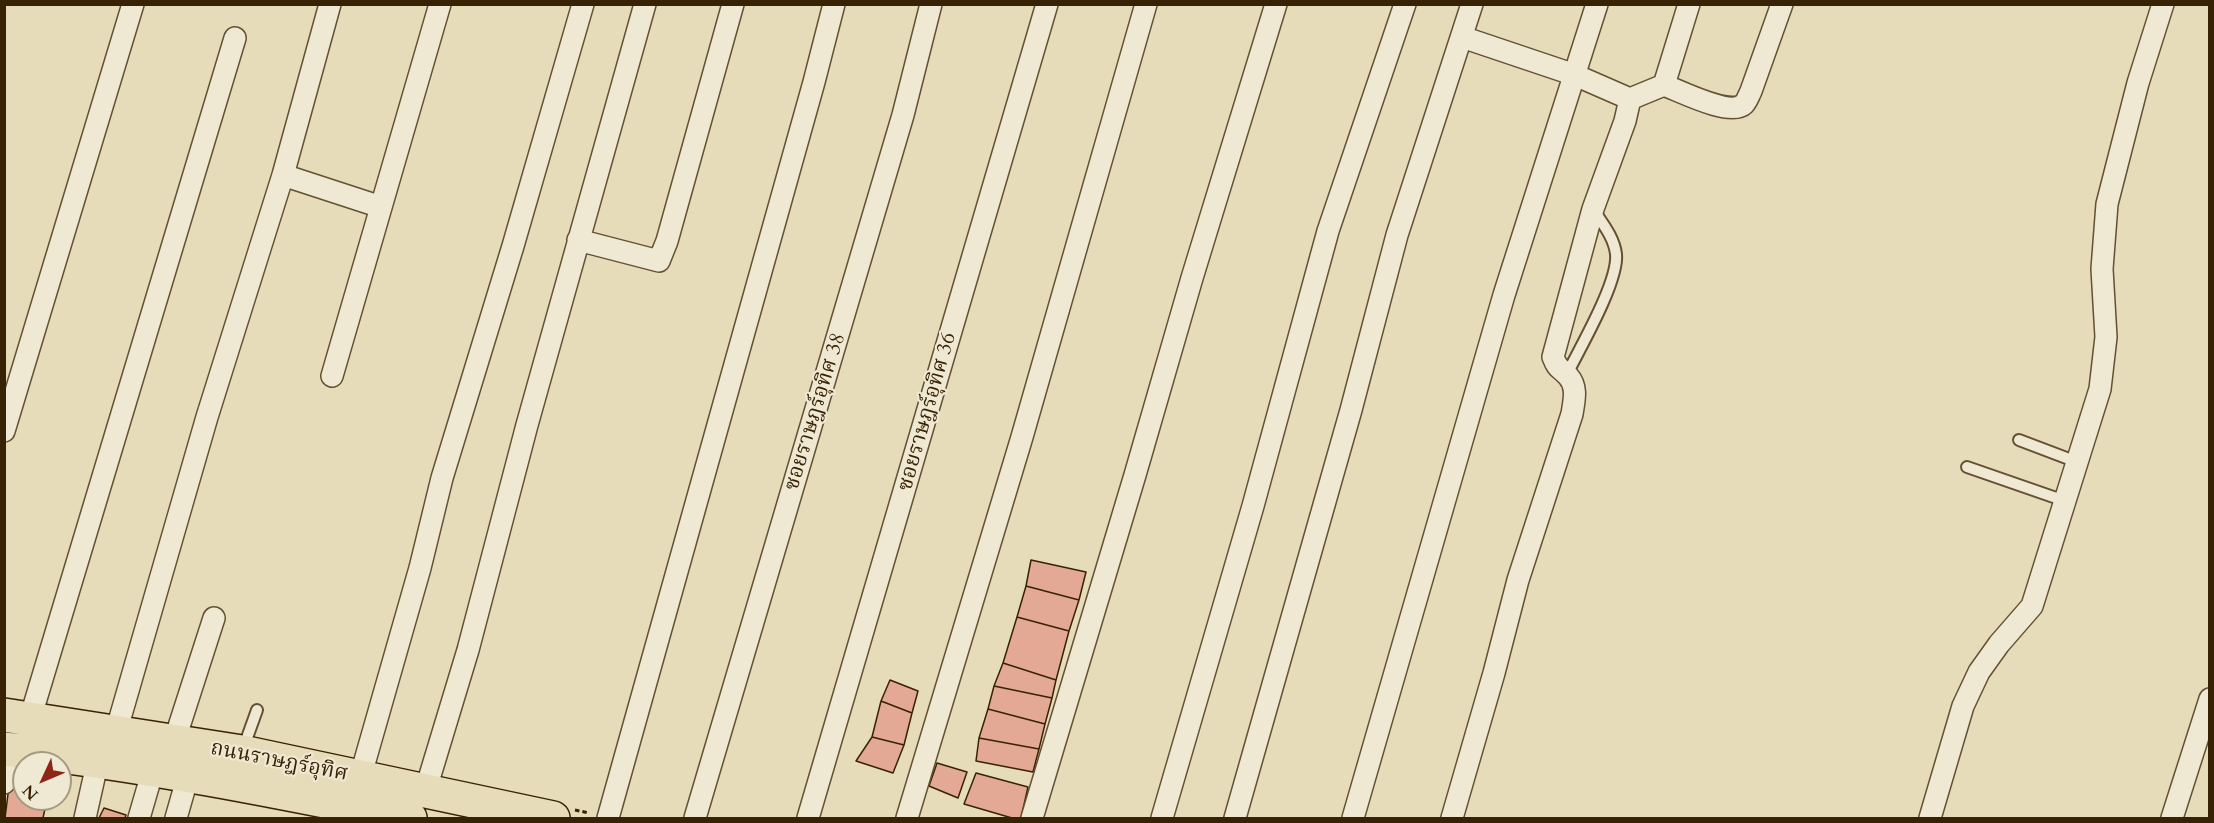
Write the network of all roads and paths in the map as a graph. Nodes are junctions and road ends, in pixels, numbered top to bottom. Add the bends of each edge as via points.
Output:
1 (133, 4) edge
2 (330, 4) edge
3 (440, 4) edge
4 (583, 4) edge
5 (645, 4) edge
6 (733, 4) edge
7 (834, 4) edge
8 (931, 4) edge
9 (1047, 4) edge
10 (1146, 4) edge
11 (1276, 4) edge
12 (1405, 4) edge
13 (1472, 4) edge
14 (1597, 4) edge
15 (1689, 4) edge
16 (1782, 4) edge
17 (2163, 4) edge
18 (1462, 37) junction
19 (234, 38) dead end
20 (1575, 75) junction
21 (1664, 85) junction
22 (1630, 99) junction
23 (283, 175) junction
24 (381, 207) junction
25 (1593, 209) junction
26 (578, 240) junction
27 (1567, 374) junction
28 (332, 376) dead end
29 (4, 431) edge
30 (2019, 440) dead end
31 (2077, 462) junction
32 (1967, 467) dead end
33 (2065, 501) junction
34 (214, 618) dead end
35 (2210, 699) edge
36 (257, 710) dead end
37 (17, 717) edge
38 (116, 732) junction
39 (174, 742) junction
40 (8, 749) edge
41 (242, 752) junction
42 (98, 760) junction
43 (153, 770) junction
44 (188, 776) junction
45 (4, 783) edge
46 (353, 801) edge
47 (418, 805) edge
48 (85, 819) edge
49 (139, 819) edge
50 (176, 819) edge
51 (553, 819) edge
52 (608, 819) edge
53 (695, 819) edge
54 (808, 819) edge
55 (907, 819) edge
56 (1032, 819) edge
57 (1162, 819) edge
58 (1235, 819) edge
59 (1353, 819) edge
60 (1452, 819) edge
61 (1930, 819) edge
62 (2172, 819) edge

1 - 29 street
2 - 23 street
3 - 24 street
4 - 46 street via 442,478
5 - 26 street
6 - 26 street via 659,261
7 - 52 street
8 - 53 street, ซอยราษฎร์อุทิศ 38 via 896,138
9 - 54 street, ซอยราษฎร์อุทิศ 36
10 - 55 street
11 - 56 street
12 - 57 street via 1328,231
13 - 18 street
14 - 20 street
15 - 21 street
16 - 21 street via 1744,104 1726,108
17 - 31 street via 2107,204 2102,268 2105,346 2100,389
18 - 20 street
18 - 58 street via 1397,235
19 - 37 street
20 - 22 street
20 - 59 street via 1501,306
21 - 22 street
22 - 25 street
23 - 24 street
23 - 38 street via 207,417
24 - 28 street
25 - 27 street via 1554,357 1557,367
25 - 27 lane via 1612,239 1615,268 1603,302
26 - 47 street via 468,650
27 - 60 street via 1575,395 1572,414 1518,580
30 - 31 lane
31 - 33 street
32 - 33 lane
33 - 61 street via 2032,606 1979,672 1963,706
34 - 39 street
35 - 62 street
36 - 41 lane
37 - 38 main road, ถนนราษฎร์อุทิศ
38 - 39 main road, ถนนราษฎร์อุทิศ
39 - 41 main road, ถนนราษฎร์อุทิศ
40 - 42 main road, ถนนราษฎร์อุทิศ
40 - 45 street
41 - 46 main road, ถนนราษฎร์อุทิศ
42 - 43 main road, ถนนราษฎร์อุทิศ
42 - 48 street
43 - 44 main road, ถนนราษฎร์อุทิศ
43 - 49 street
44 - 46 main road, ถนนราษฎร์อุทิศ
44 - 50 street
46 - 47 main road, ถนนราษฎร์อุทิศ
47 - 51 main road, ถนนราษฎร์อุทิศ

